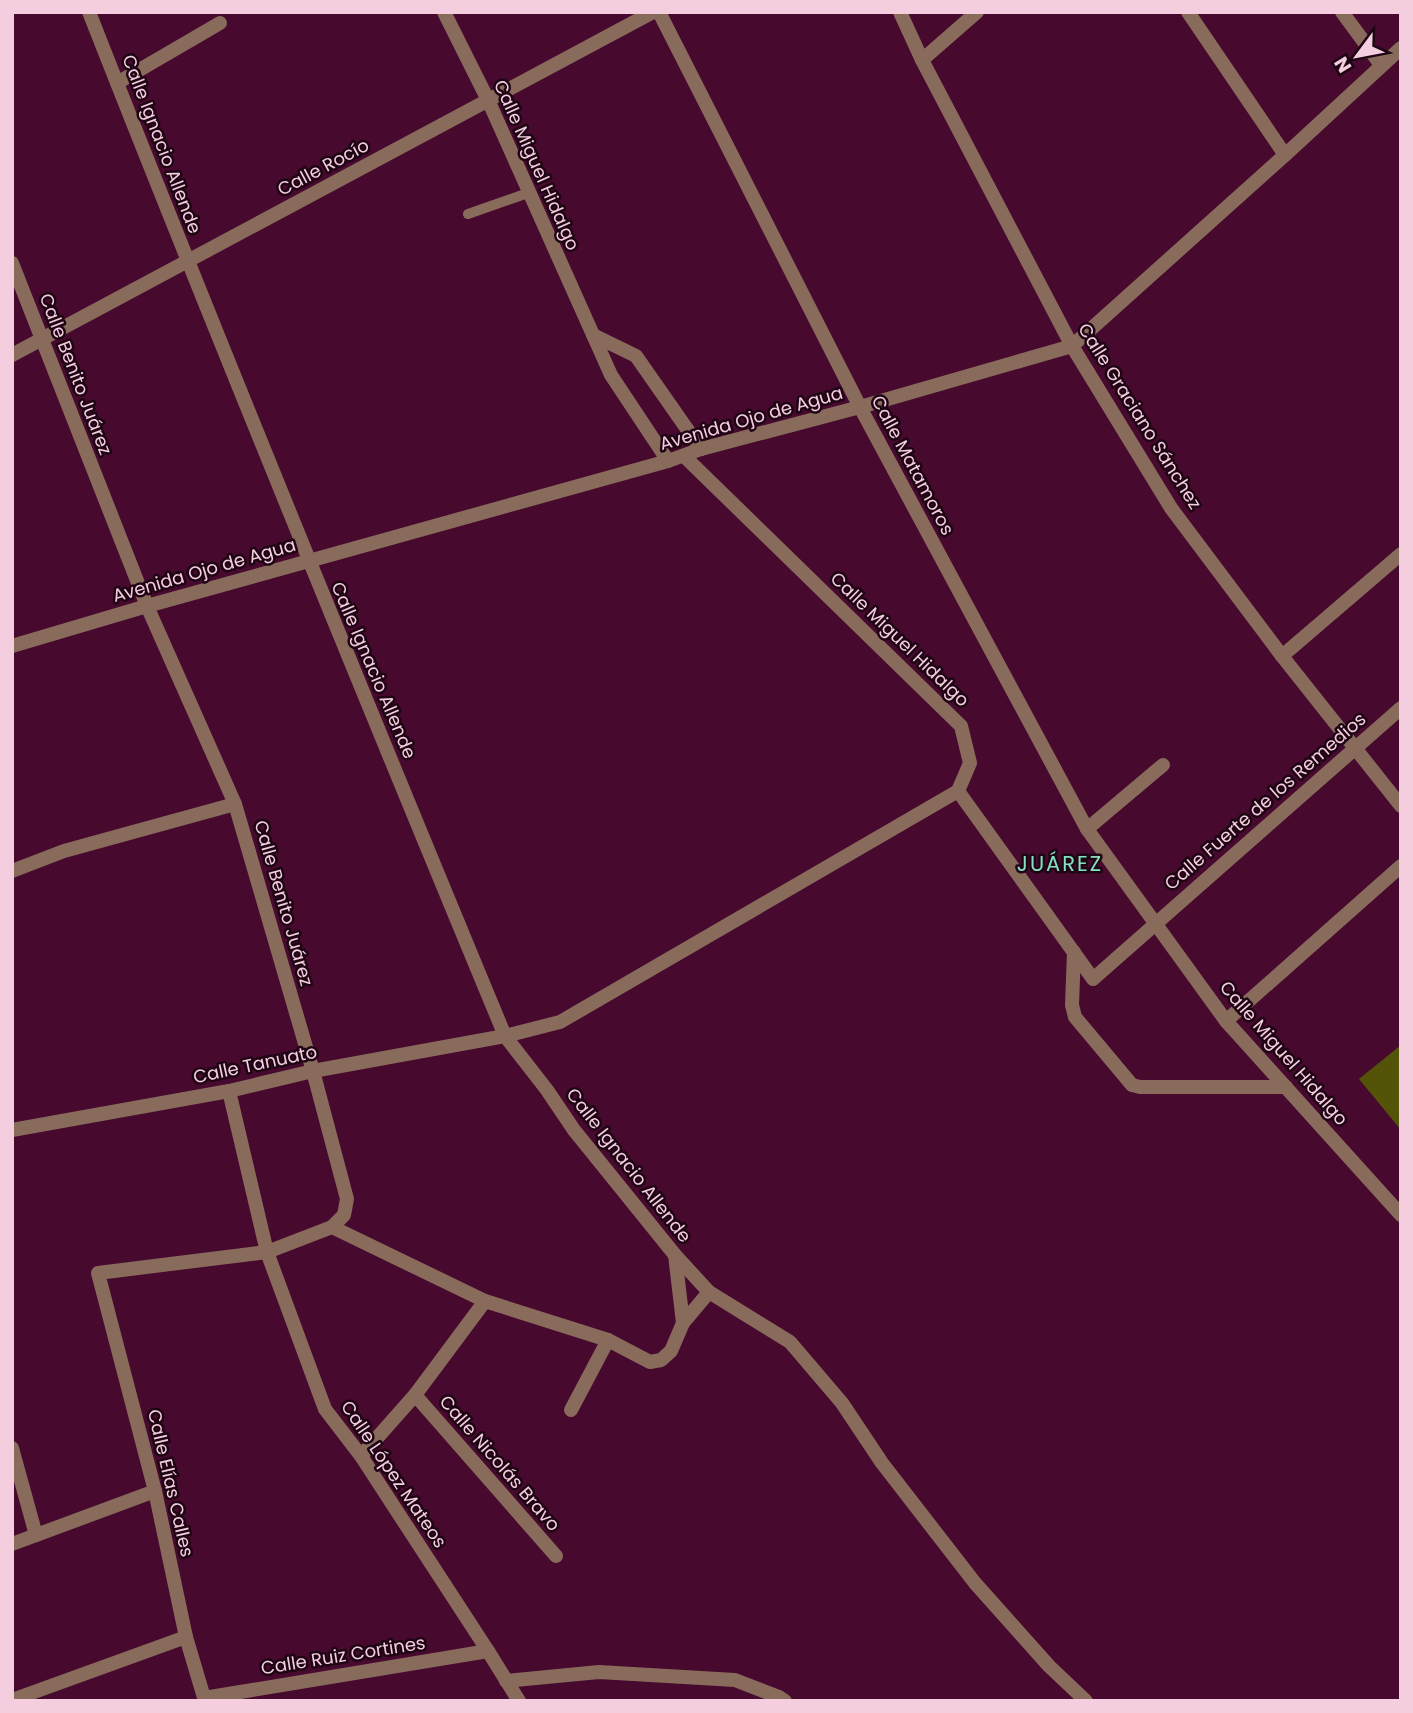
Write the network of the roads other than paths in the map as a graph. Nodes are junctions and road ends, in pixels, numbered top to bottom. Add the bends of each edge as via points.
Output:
1 (89, 12) edge
2 (444, 12) edge
3 (653, 12) edge
4 (659, 12) edge
5 (900, 12) edge
6 (977, 12) edge
7 (1188, 12) edge
8 (1342, 12) edge
9 (220, 23) dead end
10 (1401, 48) edge
11 (922, 60) junction
12 (1381, 65) junction
13 (117, 83) junction
14 (488, 100) junction
15 (1285, 155) junction
16 (528, 193) junction
17 (468, 214) dead end
18 (187, 262) junction
19 (12, 263) edge
20 (593, 335) junction
21 (42, 340) junction
22 (1072, 346) junction
23 (12, 355) edge
24 (860, 407) junction
25 (701, 449) junction
26 (684, 456) junction
27 (668, 461) junction
28 (1401, 555) edge
29 (308, 561) junction
30 (147, 606) junction
31 (12, 646) edge
32 (1282, 656) junction
33 (1401, 708) edge
34 (1354, 748) junction
35 (1163, 765) dead end
36 (958, 791) junction
37 (235, 804) junction
38 (1401, 806) edge
39 (1087, 830) junction
40 (1401, 866) edge
41 (12, 871) edge
42 (1156, 923) junction
43 (1074, 952) junction
44 (1226, 1021) junction
45 (505, 1036) junction
46 (313, 1071) junction
47 (1286, 1087) junction
48 (229, 1091) junction
49 (12, 1130) edge
50 (1401, 1215) edge
51 (332, 1227) junction
52 (267, 1252) junction
53 (675, 1255) junction
54 (709, 1292) junction
55 (485, 1301) junction
56 (684, 1323) junction
57 (608, 1340) junction
58 (415, 1395) junction
59 (571, 1410) dead end
60 (12, 1448) edge
61 (361, 1456) junction
62 (155, 1491) junction
63 (36, 1535) junction
64 (12, 1544) edge
65 (556, 1556) dead end
66 (186, 1637) junction
67 (488, 1651) junction
68 (506, 1681) junction
69 (204, 1699) edge
70 (12, 1700) edge
71 (519, 1701) edge
72 (785, 1701) edge
73 (1086, 1701) edge

1 - 13 street, Calle Ignacio Allende
2 - 14 street, Calle Miguel Hidalgo
3 - 14 street, Calle Rocío
4 - 24 street, Calle Matamoros
5 - 11 street, Calle Graciano Sánchez
6 - 11 street
7 - 15 street
8 - 12 street
9 - 13 street
10 - 12 street, Avenida Ojo de Agua
11 - 22 street, Calle Graciano Sánchez
12 - 15 street, Avenida Ojo de Agua
13 - 18 street, Calle Ignacio Allende
14 - 16 street, Calle Miguel Hidalgo
14 - 18 street, Calle Rocío
15 - 22 street, Avenida Ojo de Agua
16 - 17 lane
16 - 20 street, Calle Miguel Hidalgo
18 - 21 street, Calle Rocío
18 - 29 street, Calle Ignacio Allende
19 - 21 street, Calle Benito Juárez
20 - 25 street via 636,356
20 - 27 street, Calle Miguel Hidalgo via 611,375
21 - 23 street, Calle Rocío
21 - 30 street, Calle Benito Juárez
22 - 24 street, Avenida Ojo de Agua
22 - 32 street, Calle Graciano Sánchez via 1171,508
24 - 25 street, Avenida Ojo de Agua
24 - 39 street, Calle Matamoros
25 - 26 street, Avenida Ojo de Agua
26 - 27 street, Avenida Ojo de Agua
26 - 36 street, Calle Miguel Hidalgo via 961,726 970,763
27 - 29 street, Avenida Ojo de Agua
28 - 32 street
29 - 30 street, Avenida Ojo de Agua
29 - 45 street, Calle Ignacio Allende
30 - 31 street, Avenida Ojo de Agua
30 - 37 street, Calle Benito Juárez
32 - 34 street, Calle Graciano Sánchez
33 - 34 street, Calle Fuerte de los Remedios
34 - 38 street, Calle Graciano Sánchez
34 - 42 street, Calle Fuerte de los Remedios
35 - 39 street
36 - 43 street
36 - 45 street, Calle Tanuato via 560,1022
37 - 41 street via 64,851
37 - 46 street, Calle Benito Juárez
39 - 42 street, Calle Matamoros
40 - 44 street
42 - 43 street via 1093,979
42 - 44 street, Calle Miguel Hidalgo
43 - 47 street via 1074,1017 1132,1085
44 - 47 street, Calle Miguel Hidalgo
45 - 46 street, Calle Tanuato
45 - 53 street, Calle Ignacio Allende
46 - 48 street, Calle Tanuato
46 - 51 street, Calle Benito Juárez via 347,1199 344,1215
47 - 50 street, Calle Miguel Hidalgo
48 - 49 street, Calle Tanuato
48 - 52 street, Calle López Mateos
51 - 52 street
51 - 55 street
52 - 61 street, Calle López Mateos via 325,1409
52 - 62 street, Calle Elías Calles via 98,1273
53 - 54 street, Calle Ignacio Allende
53 - 56 street
54 - 56 street
54 - 73 street, Calle Ignacio Allende via 790,1342 842,1402 881,1463 975,1583
55 - 57 street
55 - 58 street
56 - 57 street via 671,1351 661,1360 650,1362
57 - 59 street
58 - 61 street
58 - 65 street, Calle Nicolás Bravo
60 - 63 street
61 - 67 street, Calle López Mateos
62 - 63 street
62 - 66 street, Calle Elías Calles
63 - 64 street
66 - 69 street, Calle Elías Calles
66 - 70 street
67 - 68 street, Calle López Mateos
67 - 69 street, Calle Ruiz Cortines
68 - 71 street, Calle López Mateos
68 - 72 street via 599,1672 735,1680

